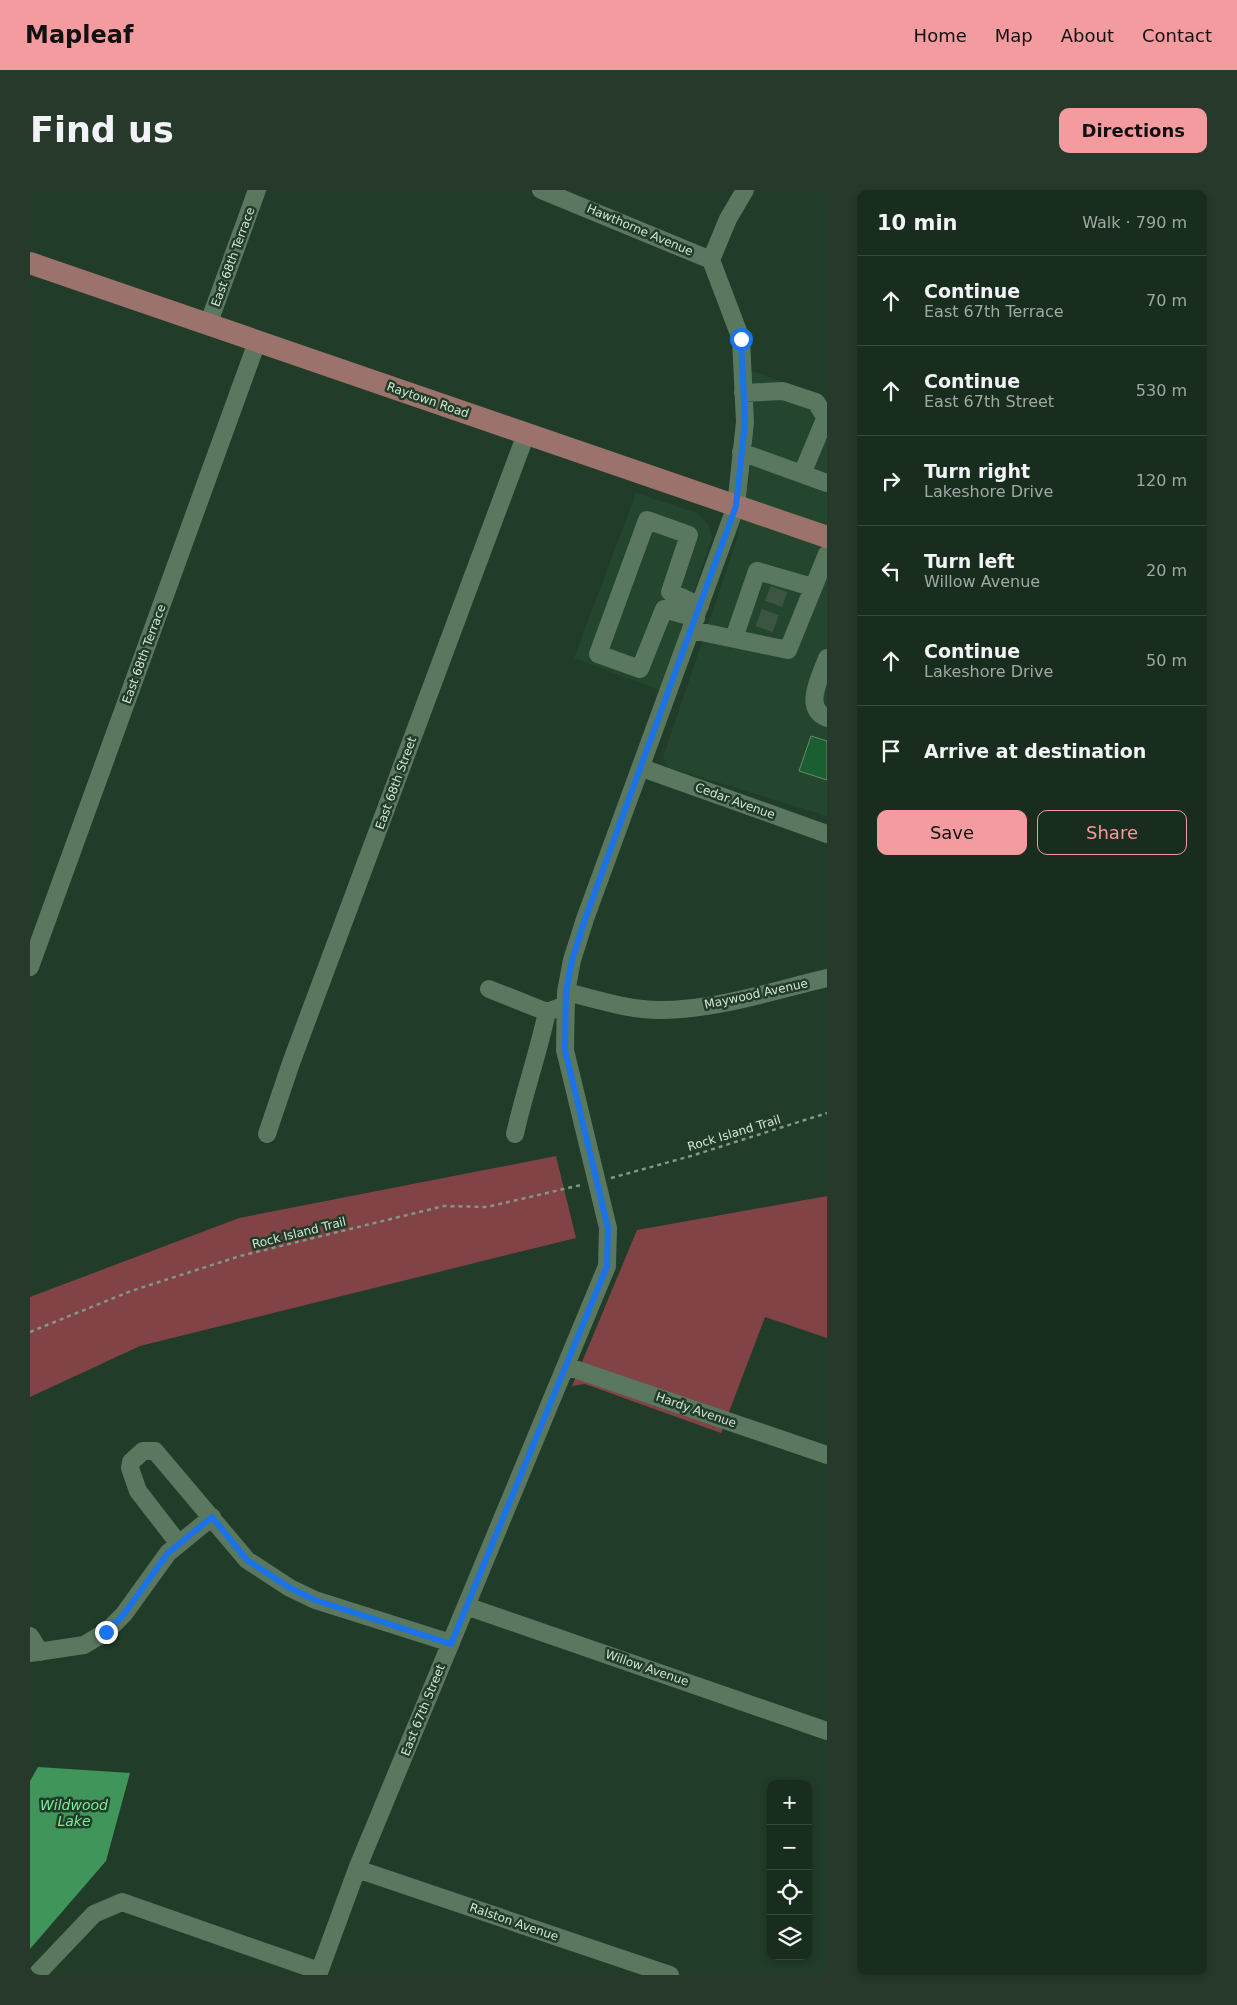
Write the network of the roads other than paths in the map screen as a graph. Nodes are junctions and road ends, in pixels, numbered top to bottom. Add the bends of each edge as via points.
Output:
1 (257, 190) edge
2 (541, 190) edge
3 (746, 190) edge
4 (711, 260) junction
5 (30, 263) edge
6 (208, 325) junction
7 (257, 342) junction
8 (744, 394) junction
9 (826, 419) edge
10 (526, 434) junction
11 (741, 452) junction
12 (802, 474) junction
13 (827, 483) edge
14 (736, 506) junction
15 (827, 537) edge
16 (827, 554) edge
17 (812, 587) junction
18 (696, 618) junction
19 (734, 638) junction
20 (827, 658) edge
21 (827, 718) edge
22 (642, 768) junction
23 (827, 834) edge
24 (30, 966) edge
25 (827, 978) edge
26 (489, 989) dead end
27 (566, 999) junction
28 (547, 1012) junction
29 (267, 1134) dead end
30 (515, 1134) dead end
31 (566, 1366) junction
32 (827, 1455) edge
33 (212, 1517) junction
34 (179, 1544) junction
35 (466, 1606) junction
36 (30, 1636) edge
37 (451, 1644) junction
38 (35, 1653) edge
39 (827, 1730) edge
40 (357, 1869) junction
41 (319, 1973) edge
42 (36, 1975) edge
43 (670, 1975) edge

1 - 6 street, East 68th Terrace
2 - 4 street, Hawthorne Avenue
3 - 4 street via 728,219
4 - 8 street, East 67th Street via 741,339
5 - 6 main road, Raytown Road
6 - 7 main road, Raytown Road
7 - 10 main road, Raytown Road
7 - 24 street, East 68th Terrace
8 - 9 street via 783,391 816,402
8 - 11 street, East 67th Street
9 - 12 street
10 - 14 main road, Raytown Road
10 - 29 street, East 68th Street
11 - 12 street
11 - 14 street, East 67th Street
12 - 13 street
14 - 15 main road, Raytown Road
14 - 18 street, East 67th Street
16 - 17 street
17 - 19 street via 788,650 762,636
17 - 19 street via 781,584 757,571
18 - 18 street via 670,592 689,535 647,520 598,654 640,669 664,609
18 - 19 street
18 - 22 street, East 67th Street
20 - 21 street via 813,706 818,714
22 - 23 street, Cedar Avenue
22 - 27 street, East 67th Street via 585,919 572,960
25 - 27 street, Maywood Avenue via 713,1006 658,1010
26 - 28 street
27 - 28 street
27 - 31 street, East 67th Street via 565,1050 608,1228 607,1266
28 - 30 street
31 - 32 street, Hardy Avenue
31 - 35 street, East 67th Street
33 - 34 street
33 - 34 street via 155,1451 138,1453 130,1468 138,1492
33 - 37 street via 247,1560 290,1588 315,1600
34 - 38 street via 168,1553 124,1614 106,1632 84,1645
35 - 37 street, East 67th Street
35 - 39 street, Willow Avenue
36 - 38 street
37 - 40 street, East 67th Street
40 - 41 street, East 67th Street
40 - 43 street, Ralston Avenue
41 - 42 street via 122,1902 94,1914

